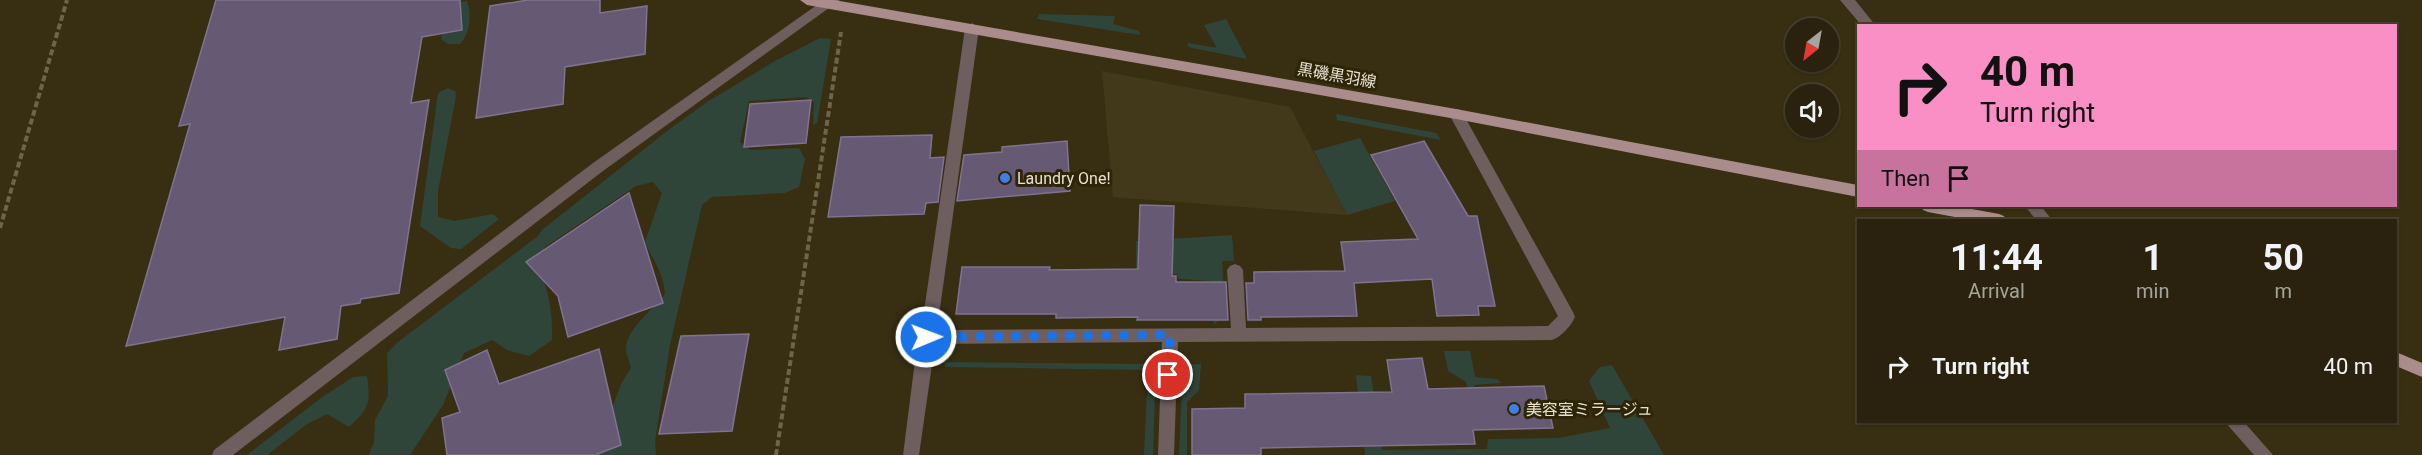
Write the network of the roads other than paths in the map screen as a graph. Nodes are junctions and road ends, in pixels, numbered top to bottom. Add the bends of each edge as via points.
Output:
1 (807, 0) edge
2 (1847, 0) edge
3 (835, 3) edge
4 (1868, 24) edge
5 (972, 28) junction
6 (1456, 114) junction
7 (1857, 191) edge
8 (1933, 207) edge
9 (2033, 207) edge
10 (1994, 219) edge
11 (2044, 219) edge
12 (1235, 270) dead end
13 (1170, 335) junction
14 (1239, 335) junction
15 (926, 337) junction
16 (2397, 359) edge
17 (2422, 370) edge
18 (2234, 423) edge
19 (220, 455) edge
20 (911, 455) edge
21 (1166, 455) edge
22 (2265, 455) edge

1 - 3 main road, 黒磯黒羽線
2 - 4 street
3 - 5 main road, 黒磯黒羽線
3 - 19 street via 598,167
5 - 6 main road, 黒磯黒羽線
5 - 15 street
6 - 7 main road, 黒磯黒羽線
6 - 14 street via 1567,316 1552,333
8 - 10 main road
9 - 11 street
12 - 14 street
13 - 14 street
13 - 15 street
13 - 21 street
15 - 20 street
16 - 17 main road
18 - 22 street

